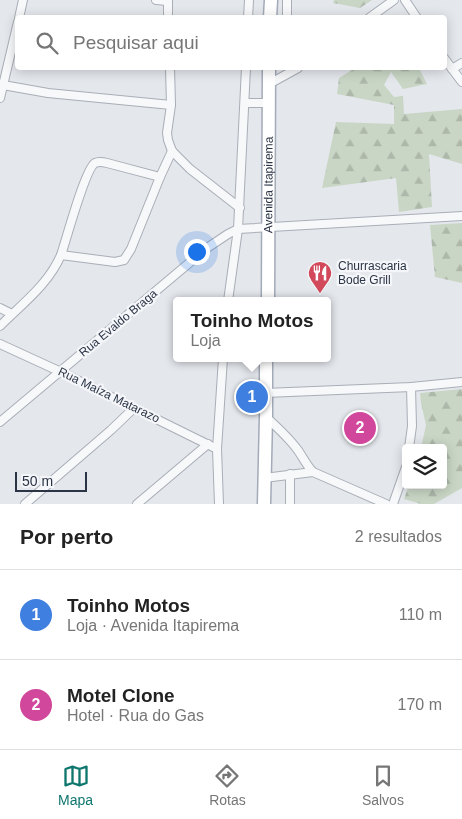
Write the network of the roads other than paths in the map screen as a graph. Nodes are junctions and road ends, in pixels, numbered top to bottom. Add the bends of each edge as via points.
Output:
1 (23, 0) edge
2 (156, 0) edge
3 (168, 0) edge
4 (249, 0) edge
5 (271, 0) edge
6 (287, 0) edge
7 (394, 0) edge
8 (405, 0) edge
9 (19, 15) edge
10 (168, 15) edge
11 (248, 15) edge
12 (270, 15) edge
13 (287, 15) edge
14 (373, 15) edge
15 (415, 15) edge
16 (15, 35) edge
17 (447, 62) edge
18 (462, 64) edge
19 (452, 69) junction
20 (170, 70) edge
21 (246, 70) edge
22 (269, 70) edge
23 (286, 71) edge
24 (462, 82) edge
25 (269, 84) junction
26 (3, 85) junction
27 (0, 98) edge
28 (245, 103) junction
29 (269, 103) junction
30 (171, 105) junction
31 (172, 151) junction
32 (160, 177) junction
33 (240, 208) junction
34 (462, 216) edge
35 (269, 228) junction
36 (238, 230) junction
37 (61, 256) junction
38 (229, 297) edge
39 (268, 297) edge
40 (0, 308) edge
41 (12, 314) junction
42 (0, 326) edge
43 (0, 344) edge
44 (222, 362) edge
45 (266, 362) edge
46 (61, 372) junction
47 (462, 382) edge
48 (411, 387) junction
49 (265, 394) junction
50 (134, 408) junction
51 (266, 417) junction
52 (0, 422) edge
53 (208, 444) junction
54 (410, 444) edge
55 (217, 449) junction
56 (313, 472) junction
57 (290, 474) junction
58 (264, 478) junction
59 (402, 478) edge
60 (25, 504) edge
61 (137, 504) edge
62 (219, 504) edge
63 (264, 504) edge
64 (290, 504) edge
65 (386, 504) edge
66 (393, 504) edge

1 - 9 street
2 - 3 street
3 - 10 street
4 - 11 street
5 - 12 main road
6 - 13 street
7 - 14 street
8 - 15 street
16 - 26 street
17 - 19 street
18 - 19 street
19 - 24 street
20 - 30 street
21 - 28 street
22 - 25 main road, Avenida Itapirema
23 - 25 street
25 - 29 main road, Avenida Itapirema
26 - 27 street
26 - 30 street via 48,93
28 - 29 street
28 - 33 street
29 - 35 main road, Avenida Itapirema
30 - 31 street via 168,140
31 - 32 street
31 - 33 street
32 - 37 street via 124,260 114,262
32 - 37 street via 107,163 95,163 84,184
33 - 36 street
34 - 35 street
35 - 36 street
35 - 39 main road, Avenida Itapirema
36 - 38 street
36 - 46 street, Rua Evaldo Braga via 208,248
37 - 41 street via 42,286
40 - 41 street
41 - 42 street
43 - 46 street, Rua Maíza Matarazo
44 - 55 street
45 - 49 main road
46 - 50 street, Rua Maíza Matarazo
46 - 52 street, Rua Evaldo Braga
47 - 48 street
48 - 49 street
48 - 54 street
49 - 51 main road
50 - 53 street, Rua Maíza Matarazo
50 - 60 street
51 - 56 street via 284,433
51 - 58 main road
53 - 55 street, Rua Maíza Matarazo
53 - 61 street
55 - 62 street
56 - 57 street
56 - 65 street
57 - 58 street
57 - 64 street
58 - 63 main road
59 - 66 street

